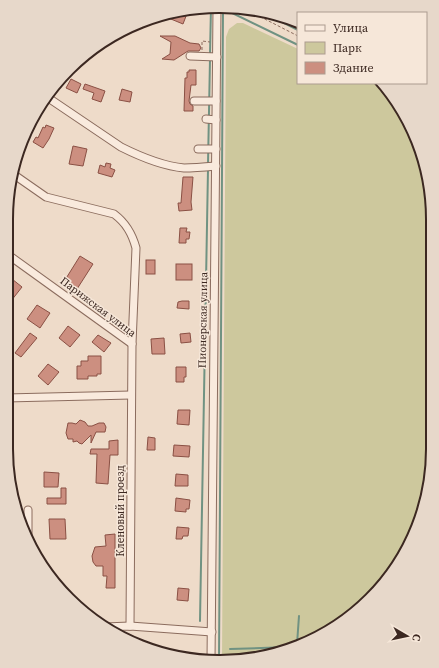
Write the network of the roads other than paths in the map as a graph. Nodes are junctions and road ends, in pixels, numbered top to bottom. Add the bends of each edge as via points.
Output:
1 (217, 13) edge
2 (190, 56) dead end
3 (217, 57) junction
4 (52, 100) edge
5 (194, 101) dead end
6 (216, 101) junction
7 (206, 119) dead end
8 (216, 120) junction
9 (198, 149) dead end
10 (216, 149) junction
11 (216, 166) junction
12 (17, 177) edge
13 (13, 258) edge
14 (132, 344) junction
15 (132, 395) junction
16 (13, 398) edge
17 (28, 510) dead end
18 (28, 525) edge
19 (130, 626) junction
20 (115, 627) edge
21 (212, 632) junction
22 (211, 655) edge

1 - 3 street, Пионерская улица
2 - 3 street
3 - 6 street, Пионерская улица
4 - 11 street via 134,154 170,166
5 - 6 street
6 - 8 street, Пионерская улица
7 - 8 street
8 - 10 street, Пионерская улица
9 - 10 street
10 - 11 street, Пионерская улица
11 - 21 street, Пионерская улица
12 - 14 street via 46,197 114,214 128,228 136,248
13 - 14 street, Парижская улица
14 - 15 street, Парижская улица
15 - 16 street
15 - 19 street, Кленовый проезд
17 - 18 street
19 - 20 street
19 - 21 street
21 - 22 street, Пионерская улица

